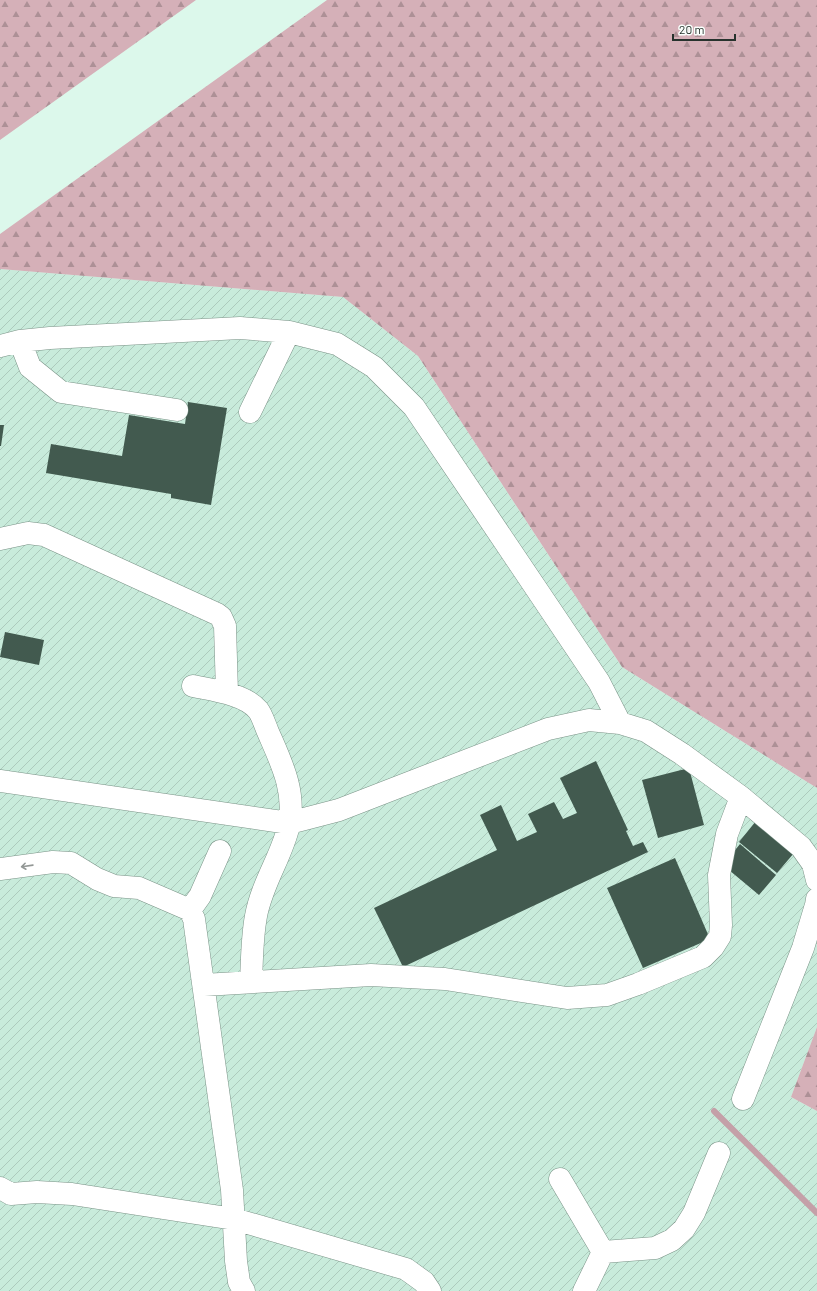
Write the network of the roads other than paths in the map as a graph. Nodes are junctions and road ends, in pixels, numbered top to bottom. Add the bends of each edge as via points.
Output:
1 (289, 332) junction
2 (10, 343) edge
3 (177, 410) dead end
4 (250, 412) dead end
5 (0, 539) edge
6 (194, 686) dead end
7 (228, 693) junction
8 (620, 723) junction
9 (0, 781) edge
10 (741, 797) junction
11 (290, 823) junction
12 (220, 851) dead end
13 (0, 869) edge
14 (817, 880) edge
15 (817, 899) edge
16 (190, 910) junction
17 (250, 982) junction
18 (204, 985) junction
19 (743, 1099) dead end
20 (719, 1153) dead end
21 (560, 1179) dead end
22 (0, 1188) edge
23 (234, 1219) junction
24 (603, 1252) junction
25 (244, 1291) edge
26 (430, 1291) edge
27 (584, 1291) edge

1 - 2 lane via 240,328 50,338
1 - 4 lane
1 - 8 lane via 337,344 374,367 414,407 599,682
2 - 3 lane via 30,367 60,392
5 - 7 lane via 28,533 44,535 217,614 226,626
6 - 7 lane
7 - 11 lane via 244,699 258,710 286,773 291,794
8 - 10 lane via 646,731
8 - 11 lane via 589,720 548,729 339,810
9 - 11 lane
10 - 14 lane via 801,847 813,864
10 - 17 lane via 727,834 719,875 720,936 703,957 638,984 607,995 567,998 445,979 371,975
11 - 17 lane via 283,847 262,892 256,916
12 - 16 lane via 200,896
16 -> 13 lane via 139,888 114,886 71,863 53,862
15 - 19 lane via 803,948
16 - 18 lane via 194,919
17 - 18 lane
18 - 23 lane
20 - 24 lane via 694,1213 684,1229 672,1240 655,1248
21 - 24 lane
22 - 23 lane via 11,1194 72,1194
23 - 25 lane via 237,1268 239,1282
23 - 26 lane via 406,1269 424,1282
24 - 27 lane

